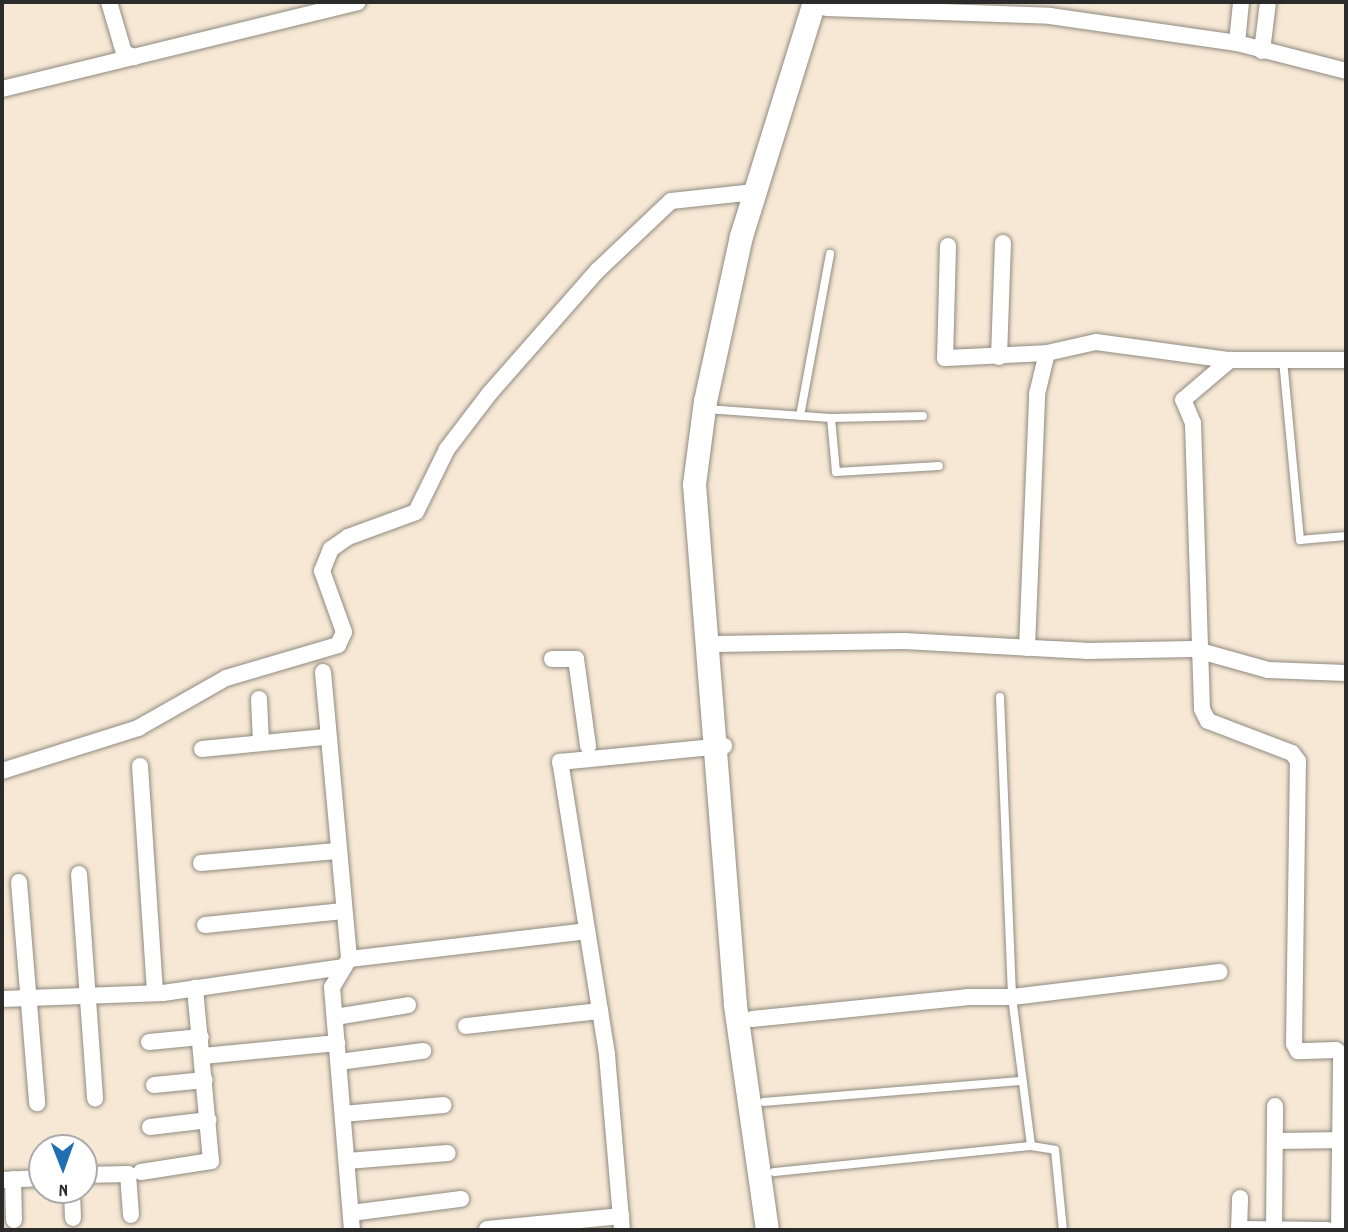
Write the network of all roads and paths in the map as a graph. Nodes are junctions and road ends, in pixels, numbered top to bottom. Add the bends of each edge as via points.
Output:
1 (109, 2) edge
2 (358, 2) edge
3 (1241, 2) edge
4 (1268, 2) edge
5 (820, 5) edge
6 (1055, 9) edge
7 (1237, 43) junction
8 (1262, 51) junction
9 (134, 57) junction
10 (1346, 71) edge
11 (2, 89) edge
12 (755, 191) junction
13 (1003, 243) dead end
14 (948, 246) dead end
15 (830, 254) dead end
16 (1047, 354) junction
17 (999, 357) junction
18 (1230, 360) junction
19 (1283, 360) junction
20 (1346, 360) edge
21 (711, 410) junction
22 (800, 416) junction
23 (923, 416) dead end
24 (831, 418) junction
25 (939, 466) dead end
26 (1346, 536) edge
27 (716, 645) junction
28 (1027, 648) junction
29 (1199, 650) junction
30 (552, 659) dead end
31 (323, 672) dead end
32 (1346, 673) edge
33 (1000, 697) dead end
34 (259, 699) dead end
35 (325, 737) junction
36 (261, 743) junction
37 (719, 747) junction
38 (202, 749) dead end
39 (589, 753) junction
40 (139, 766) dead end
41 (2, 771) edge
42 (336, 851) junction
43 (201, 863) dead end
44 (79, 874) dead end
45 (19, 882) dead end
46 (343, 911) junction
47 (205, 925) dead end
48 (586, 931) junction
49 (346, 963) junction
50 (1220, 972) dead end
51 (195, 988) junction
52 (155, 993) junction
53 (85, 996) junction
54 (26, 998) junction
55 (1012, 998) junction
56 (2, 999) edge
57 (408, 1005) dead end
58 (600, 1011) junction
59 (335, 1017) junction
60 (752, 1019) junction
61 (466, 1026) dead end
62 (201, 1037) junction
63 (149, 1042) dead end
64 (337, 1043) junction
65 (424, 1051) dead end
66 (203, 1056) junction
67 (339, 1062) junction
68 (205, 1080) junction
69 (1022, 1081) junction
70 (155, 1085) dead end
71 (95, 1098) dead end
72 (764, 1101) junction
73 (37, 1103) dead end
74 (444, 1105) dead end
75 (1275, 1106) dead end
76 (344, 1114) junction
77 (209, 1120) junction
78 (150, 1127) dead end
79 (1344, 1140) edge
80 (1276, 1141) junction
81 (1031, 1146) junction
82 (448, 1153) dead end
83 (348, 1161) junction
84 (141, 1172) dead end
85 (774, 1172) junction
86 (98, 1175) edge
87 (28, 1179) edge
88 (7, 1180) edge
89 (1240, 1198) dead end
90 (461, 1199) dead end
91 (72, 1204) edge
92 (351, 1213) junction
93 (131, 1215) dead end
94 (73, 1218) dead end
95 (15, 1220) dead end
96 (621, 1223) edge
97 (487, 1229) edge
98 (352, 1230) edge
99 (767, 1230) edge
100 (782, 1230) edge
101 (1062, 1230) edge
102 (1239, 1230) edge
103 (1274, 1230) edge
104 (1327, 1230) edge
105 (1339, 1230) edge

1 - 9 street via 124,53
2 - 9 street
3 - 7 street
4 - 8 street
5 - 6 street
5 - 12 street
5 - 21 street
6 - 7 street
7 - 8 street
8 - 10 street
9 - 11 street
12 - 21 street
12 - 41 street via 671,201 597,271 489,394 447,449 416,512 348,537 331,550 322,571 344,632 338,645 226,678 138,728
13 - 17 street
14 - 17 street via 945,358
15 - 22 lane
16 - 17 street
16 - 18 street via 1097,342
16 - 28 street via 1037,394
18 - 19 street
18 - 29 street via 1183,400 1193,424
19 - 20 street
19 - 26 lane via 1300,540
21 - 22 lane
21 - 27 street
21 - 37 street via 694,484
22 - 24 lane
23 - 24 lane
24 - 25 lane via 836,472
27 - 28 street via 904,641
27 - 37 street
28 - 29 street
29 - 32 street via 1268,670
29 - 79 street via 1202,709 1208,721 1292,752 1298,761 1294,1044 1298,1051 1341,1054
30 - 39 street via 576,659
31 - 35 street
33 - 55 lane
34 - 36 street
35 - 36 street
35 - 42 street
36 - 38 street
37 - 39 street
37 - 60 street
37 - 99 street via 735,1004
39 - 48 street via 560,762
40 - 52 street
42 - 43 street
42 - 46 street
44 - 53 street
45 - 54 street
46 - 47 street
46 - 49 street
48 - 49 street
48 - 58 street
49 - 51 street
49 - 59 street via 332,987
50 - 55 street
51 - 52 street
51 - 62 street
52 - 53 street
53 - 54 street
53 - 71 street
54 - 56 street
54 - 73 street
55 - 60 street via 967,997
55 - 69 lane
57 - 59 street
58 - 61 street
58 - 96 street
59 - 64 street
60 - 72 street
62 - 63 street
62 - 66 street
64 - 66 street
64 - 67 street
65 - 67 street
66 - 68 street
67 - 76 street
68 - 70 street
68 - 77 street
69 - 72 lane
69 - 81 lane
72 - 85 street
74 - 76 street
75 - 80 street
76 - 83 street
77 - 78 street
77 - 84 street via 211,1161
79 - 80 street
79 - 105 street
80 - 103 street
81 - 85 lane
81 - 101 lane via 1055,1150
82 - 83 street
83 - 92 street
85 - 100 street
86 - 93 street via 128,1174
87 - 88 street
88 - 95 street
89 - 102 street
90 - 92 street
91 - 94 street
92 - 98 street
96 - 97 street
102 - 103 street
103 - 104 street

